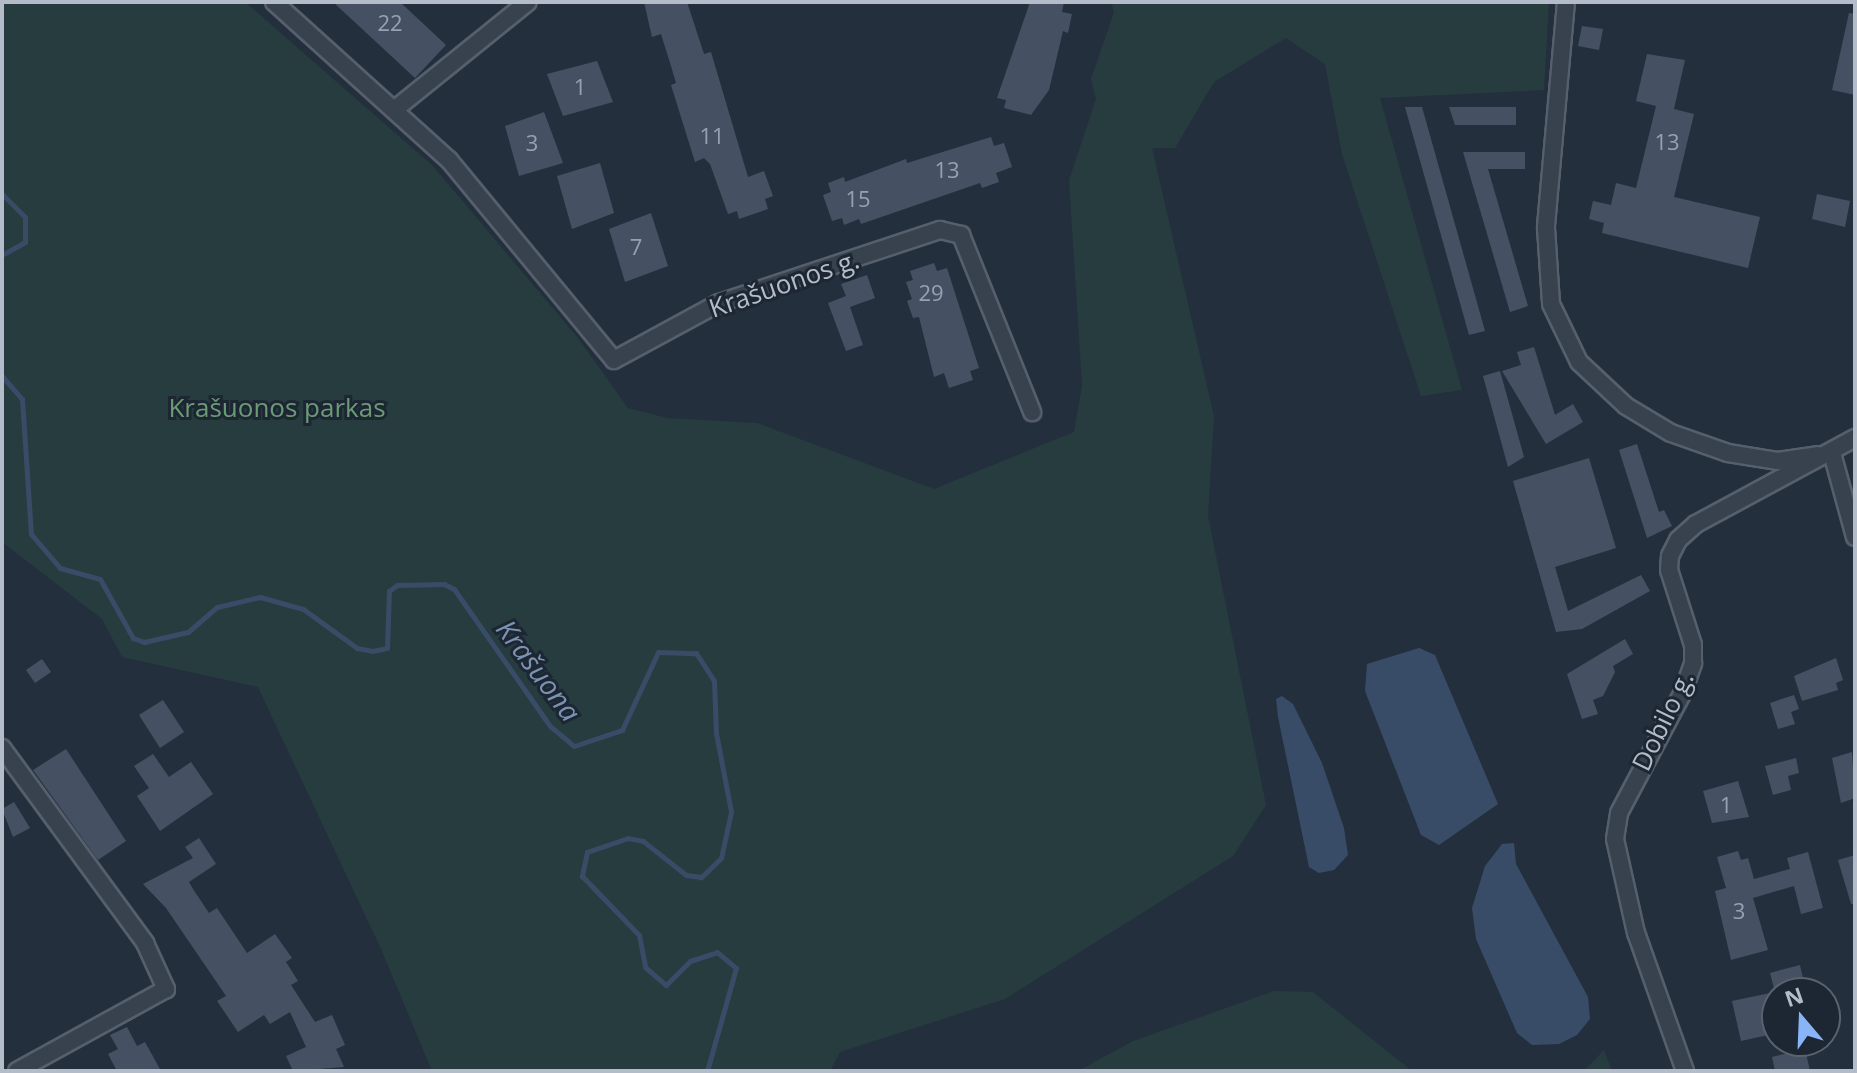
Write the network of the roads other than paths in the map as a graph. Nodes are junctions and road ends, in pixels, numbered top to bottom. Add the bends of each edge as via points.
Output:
1 (274, 2) edge
2 (528, 2) edge
3 (1566, 2) edge
4 (394, 110) junction
5 (1032, 412) dead end
6 (1855, 438) edge
7 (1832, 453) junction
8 (1855, 537) edge
9 (2, 748) edge
10 (17, 1071) edge
11 (1685, 1071) edge

1 - 4 street
2 - 4 street
3 - 7 street via 1546,228 1551,304 1579,362 1626,406 1671,433 1728,453 1778,461
4 - 5 street, Krašuonos g. via 449,160 614,360 719,303 940,230 961,235
6 - 7 street
7 - 8 street
7 - 11 street, Dobilo g. via 1696,524 1670,556 1693,663 1619,813 1615,839 1636,933
9 - 10 street via 145,943 166,989

